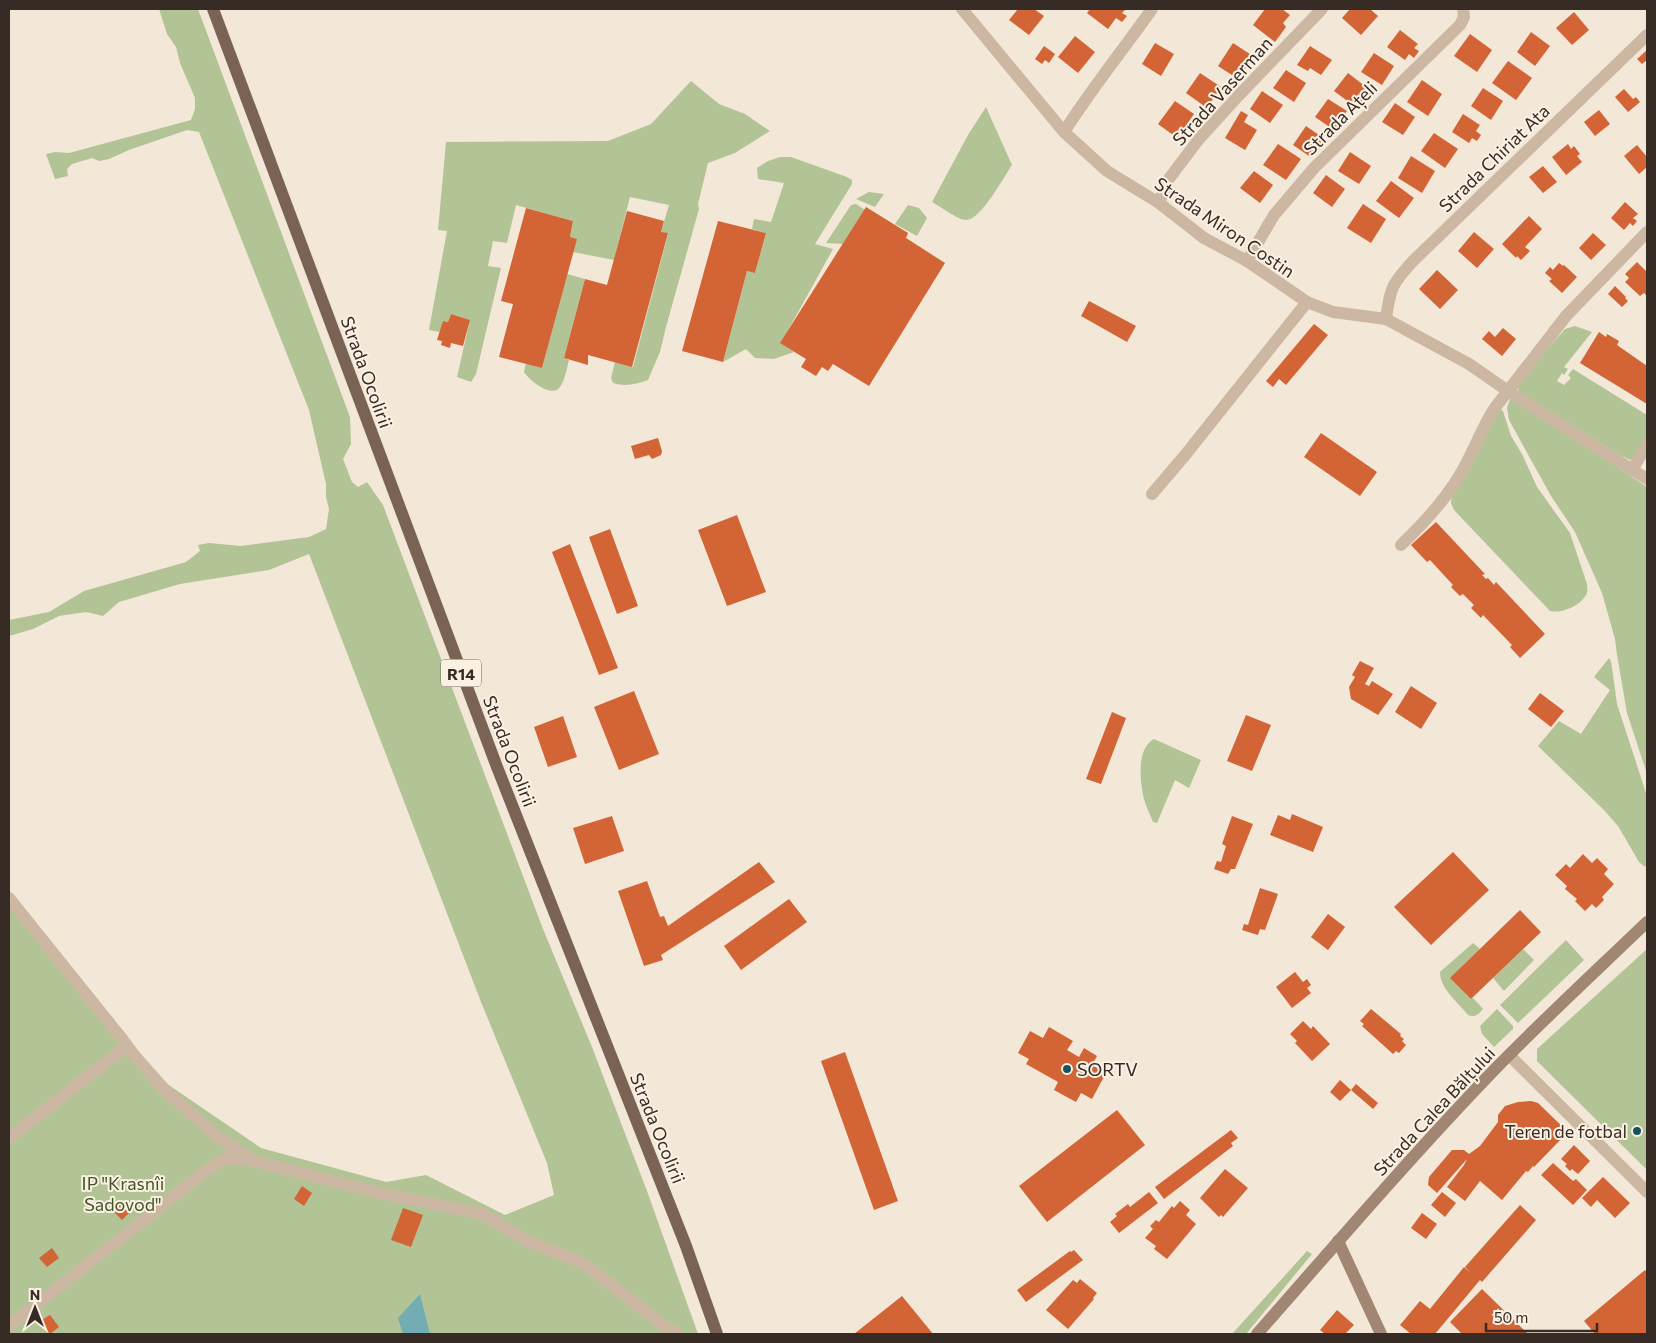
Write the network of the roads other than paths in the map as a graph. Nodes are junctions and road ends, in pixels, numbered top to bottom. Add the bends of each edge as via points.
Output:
1 (213, 9) edge
2 (962, 9) edge
3 (1152, 9) edge
4 (1322, 9) edge
5 (1463, 9) edge
6 (1647, 35) edge
7 (1064, 132) junction
8 (1159, 204) junction
9 (1647, 232) edge
10 (1247, 261) junction
11 (1307, 302) junction
12 (1386, 319) junction
13 (1508, 392) junction
14 (1647, 444) edge
15 (1632, 470) junction
16 (1647, 479) edge
17 (1152, 494) dead end
18 (1401, 546) dead end
19 (9, 898) edge
20 (1647, 922) edge
21 (127, 1046) junction
22 (1509, 1055) junction
23 (9, 1138) edge
24 (254, 1160) junction
25 (1647, 1192) edge
26 (1338, 1241) junction
27 (9, 1326) edge
28 (678, 1334) edge
29 (717, 1334) edge
30 (1257, 1334) edge
31 (1381, 1334) edge

1 - 29 main road, Strada Ocolirii / R14 via 497,767 686,1246
2 - 7 street, Strada Miron Costin
3 - 7 street
4 - 8 street, Strada Vaserman via 1199,139 1168,180
5 - 10 street, Strada Ațeli via 1460,25 1314,168 1274,214
6 - 12 street, Strada Chiriat Ata via 1395,281 1388,298
7 - 8 street, Strada Miron Costin via 1107,170
8 - 10 street, Strada Miron Costin via 1204,238
9 - 13 street via 1566,316
10 - 11 street, Strada Miron Costin
11 - 12 street, Strada Miron Costin via 1333,312
11 - 17 street
12 - 13 street, Strada Miron Costin via 1469,364
13 - 15 street, Strada Miron Costin
13 - 18 street via 1485,423 1459,477 1432,514
14 - 15 street
15 - 16 street, Strada Miron Costin
19 - 21 street
20 - 22 main road, Strada Calea Bălțului
21 - 23 street
21 - 24 street via 165,1090 218,1137
22 - 25 street
22 - 26 main road, Strada Calea Bălțului
24 - 27 street via 227,1158 211,1167
24 - 28 street via 376,1192 482,1214 529,1242 583,1263
26 - 30 main road, Strada Calea Bălțului
26 - 31 main road

